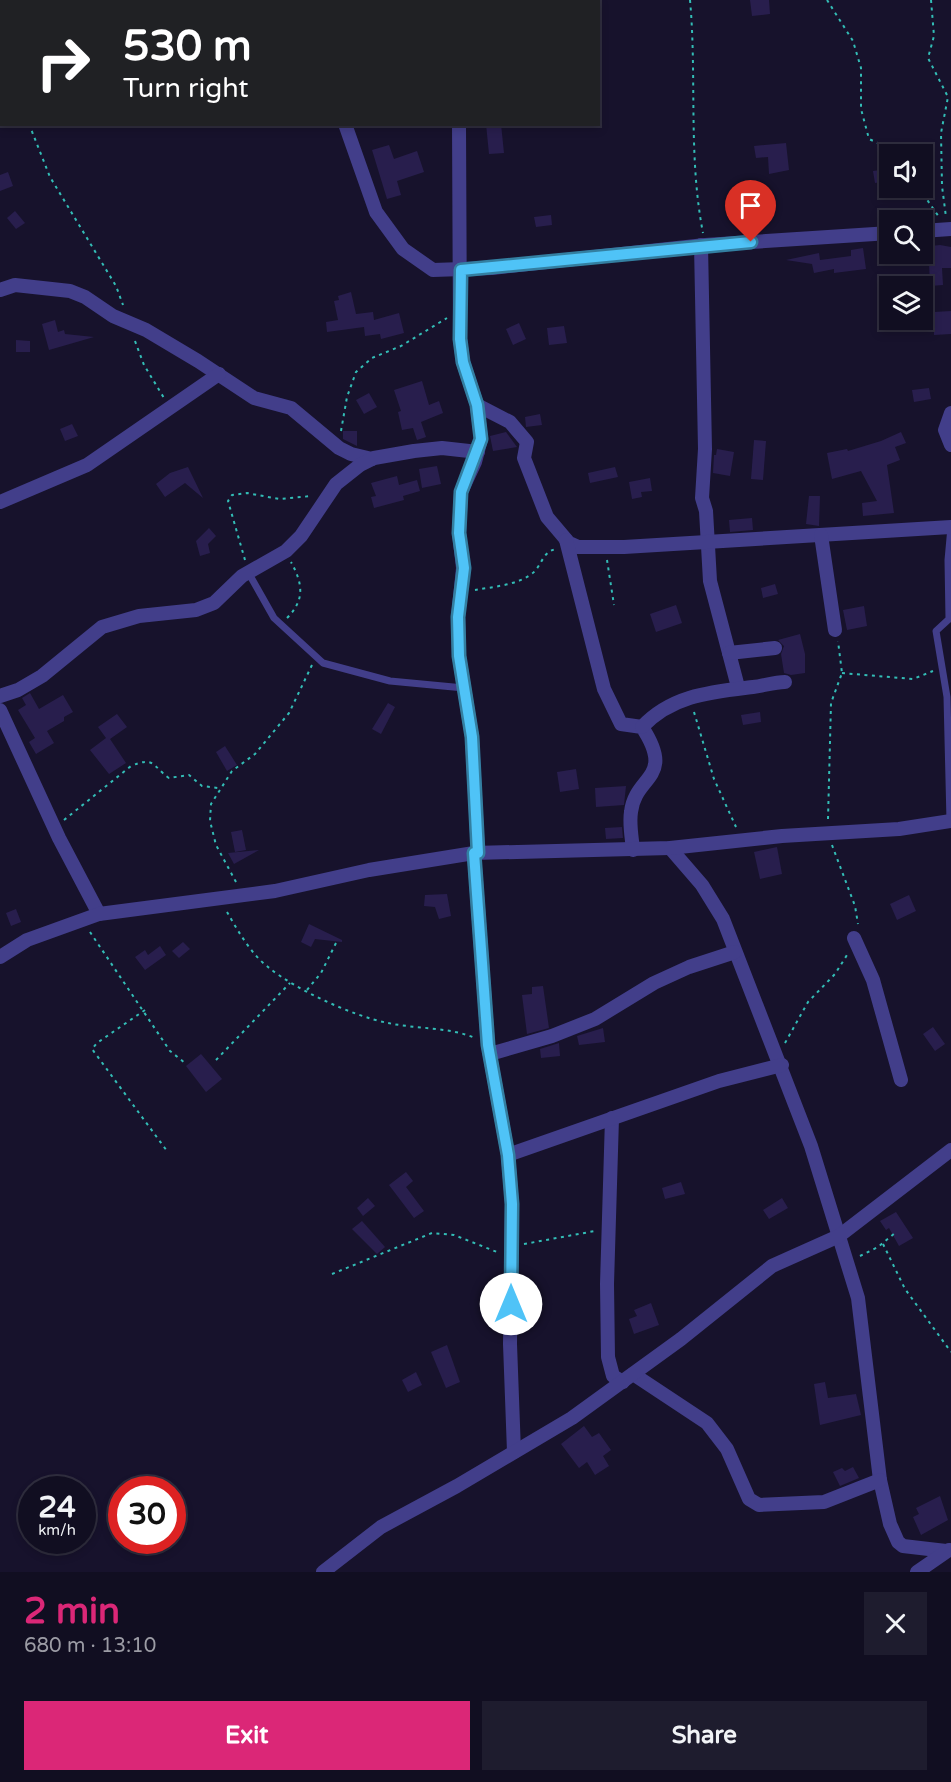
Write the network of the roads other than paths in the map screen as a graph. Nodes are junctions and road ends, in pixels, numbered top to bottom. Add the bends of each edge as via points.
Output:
1 (346, 126) edge
2 (459, 126) edge
3 (949, 229) edge
4 (933, 230) edge
5 (879, 234) edge
6 (703, 245) junction
7 (461, 270) junction
8 (0, 290) edge
9 (219, 374) junction
10 (477, 405) junction
11 (951, 413) edge
12 (951, 445) edge
13 (478, 452) junction
14 (372, 459) junction
15 (0, 502) edge
16 (951, 527) edge
17 (821, 535) junction
18 (708, 541) junction
19 (567, 544) junction
20 (248, 572) junction
21 (835, 630) road end
22 (775, 648) dead end
23 (729, 653) junction
24 (785, 682) dead end
25 (738, 687) junction
26 (464, 688) junction
27 (0, 696) edge
28 (0, 710) edge
29 (642, 727) junction
30 (951, 821) edge
31 (670, 848) junction
32 (633, 850) junction
33 (476, 853) junction
34 (99, 914) junction
35 (854, 938) road end
36 (735, 952) junction
37 (0, 957) edge
38 (489, 1050) junction
39 (780, 1060) junction
40 (901, 1080) dead end
41 (612, 1118) junction
42 (951, 1150) edge
43 (508, 1155) junction
44 (839, 1236) junction
45 (628, 1378) junction
46 (513, 1452) junction
47 (880, 1480) junction
48 (948, 1550) edge
49 (323, 1572) edge
50 (917, 1572) edge

1 - 7 street via 376,212 388,232 411,257 433,270
2 - 7 street
3 - 4 street
5 - 6 street
6 - 7 street
6 - 18 street via 705,449 701,486
7 - 10 street via 463,362
8 - 9 street via 15,285 70,291
9 - 14 street via 254,398 291,408 339,448
9 - 15 street via 87,465
10 - 13 street via 481,439
10 - 19 street via 510,422 527,442 524,458 547,517
11 - 12 street via 945,430
13 - 14 street via 442,448
13 - 26 street via 461,492 459,533 464,568 458,627
14 - 20 street via 348,472 328,493 301,536 286,551
16 - 17 street
16 - 30 lane via 949,619 936,631 947,697
17 - 18 street
17 - 21 street
18 - 19 street via 606,548
18 - 23 street via 710,581
19 - 29 street via 610,704 621,724
20 - 26 lane via 266,608 314,657 338,669 390,681
20 - 27 street via 214,603 196,610 139,616 102,627 42,676
22 - 23 street
23 - 25 street
24 - 25 street
25 - 29 street via 683,699 656,712
26 - 33 street via 472,737
28 - 34 street
29 - 32 street via 656,767 631,811
30 - 31 street
31 - 32 street
31 - 36 street via 702,885 723,919
32 - 33 street
33 - 34 street via 392,865 275,891
33 - 38 street
34 - 37 street via 27,940
35 - 40 street via 873,980
36 - 38 street via 654,983 587,1023 552,1036
36 - 39 street
38 - 43 street
39 - 41 street
39 - 44 street
41 - 43 street
41 - 45 street via 608,1357 613,1376
42 - 44 street
43 - 46 street
44 - 45 street via 772,1266
44 - 47 street via 858,1298
45 - 46 street via 572,1418
45 - 47 street via 707,1423 727,1449 749,1499 759,1505 824,1502
46 - 49 street via 381,1527
47 - 48 street via 898,1542 903,1546
48 - 50 street

